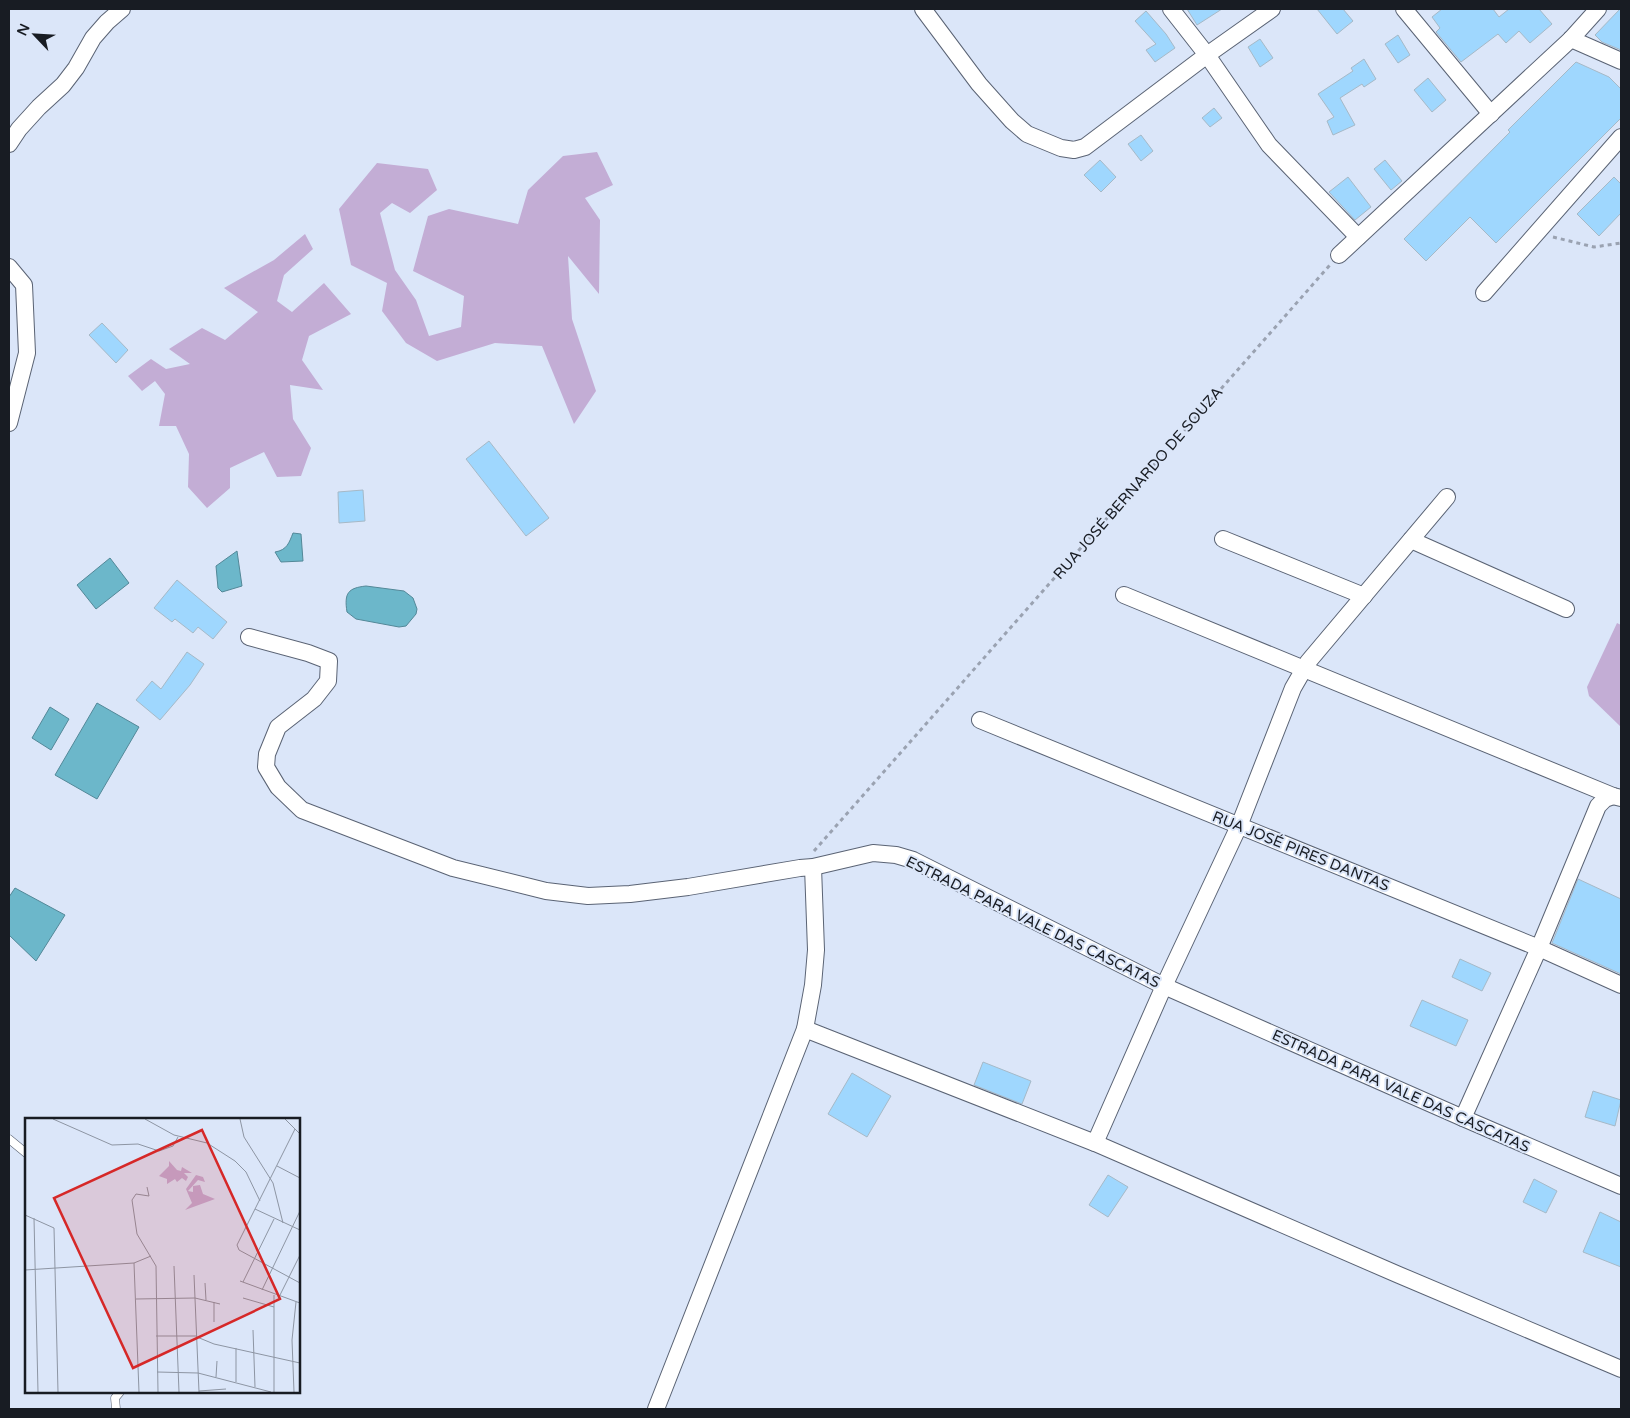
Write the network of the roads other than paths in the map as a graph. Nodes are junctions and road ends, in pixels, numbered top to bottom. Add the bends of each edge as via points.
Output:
1 (122, 9) edge
2 (923, 9) edge
3 (1171, 9) edge
4 (1272, 9) edge
5 (1404, 9) edge
6 (1598, 9) edge
7 (1571, 39) junction
8 (1207, 55) junction
9 (1621, 61) edge
10 (1491, 114) junction
11 (1621, 137) edge
12 (9, 144) edge
13 (1358, 237) junction
14 (1339, 255) road end
15 (9, 267) edge
16 (1484, 293) dead end
17 (9, 423) edge
18 (1448, 497) dead end
19 (1224, 539) dead end
20 (1411, 540) junction
21 (1124, 595) dead end
22 (1364, 596) junction
23 (1566, 609) dead end
24 (249, 637) dead end
25 (1304, 669) junction
26 (980, 720) dead end
27 (1617, 797) edge
28 (1239, 826) junction
29 (806, 867) junction
30 (1539, 948) junction
31 (1621, 985) edge
32 (1164, 986) junction
33 (805, 1029) junction
34 (1463, 1118) junction
35 (9, 1139) edge
36 (1095, 1143) junction
37 (25, 1152) edge
38 (1621, 1186) edge
39 (1621, 1369) edge
40 (119, 1393) edge
41 (116, 1409) edge
42 (656, 1409) edge

1 - 12 street via 93,38 63,85 39,107
2 - 8 street via 1012,122 1044,142 1074,150 1085,147
3 - 8 street
4 - 8 street
5 - 10 street
6 - 7 street
7 - 9 street
7 - 10 street
8 - 13 street via 1269,145
10 - 13 street
11 - 16 street
13 - 14 street
15 - 17 street via 24,285 28,353
18 - 20 street
19 - 22 street
20 - 22 street
20 - 23 street
21 - 25 street
22 - 25 street
24 - 29 street, ESTRADA PARA VALE DAS CASCATAS via 329,662 328,681 314,699 278,726 267,754 266,767 278,787 302,810 453,868 546,891 588,896 688,887
25 - 27 street
25 - 28 street via 1293,688
26 - 28 street, RUA JOSÉ PIRES DANTAS
27 - 30 street via 1605,799 1598,806
28 - 30 street, RUA JOSÉ PIRES DANTAS
28 - 32 street
29 - 32 street, ESTRADA PARA VALE DAS CASCATAS via 874,853 913,860
29 - 33 street via 816,950 814,985
30 - 31 street, RUA JOSÉ PIRES DANTAS
30 - 34 street
32 - 34 street, ESTRADA PARA VALE DAS CASCATAS
32 - 36 street
33 - 36 street
33 - 42 street
34 - 38 street, ESTRADA PARA VALE DAS CASCATAS
35 - 37 lane
36 - 39 street
40 - 41 lane via 115,1398

